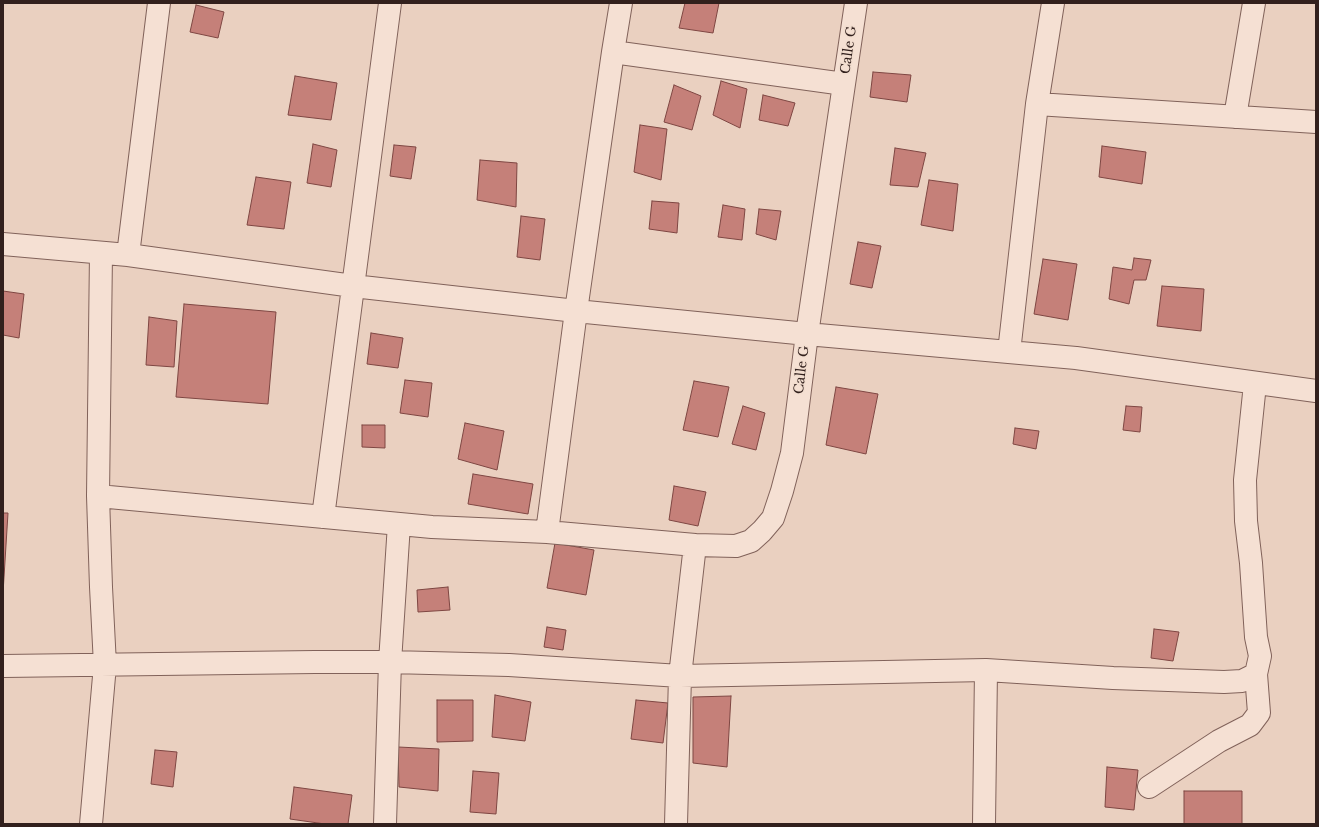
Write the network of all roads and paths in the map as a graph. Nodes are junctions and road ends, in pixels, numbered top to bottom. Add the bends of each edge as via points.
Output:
1 (159, 3) edge
2 (390, 3) edge
3 (621, 3) edge
4 (856, 3) edge
5 (1053, 3) edge
6 (1254, 3) edge
7 (613, 52) junction
8 (844, 84) junction
9 (1037, 104) junction
10 (1235, 117) junction
11 (1316, 122) edge
12 (3, 244) edge
13 (100, 253) junction
14 (128, 256) junction
15 (353, 286) junction
16 (576, 311) junction
17 (807, 334) junction
18 (1009, 352) junction
19 (1255, 384) junction
20 (1316, 391) edge
21 (98, 496) junction
22 (323, 517) junction
23 (399, 524) junction
24 (547, 532) junction
25 (695, 545) junction
26 (390, 662) junction
27 (105, 665) junction
28 (3, 666) edge
29 (986, 670) junction
30 (1256, 674) junction
31 (680, 676) junction
32 (1149, 787) dead end
33 (91, 824) edge
34 (385, 824) edge
35 (676, 824) edge
36 (984, 824) edge

1 - 14 street
2 - 15 street
3 - 7 street
4 - 8 street, Calle G
5 - 9 street
6 - 10 street
7 - 8 street
7 - 16 street
8 - 17 street, Calle G
9 - 10 street
9 - 18 street
10 - 11 street
12 - 13 street
13 - 14 street
13 - 21 street
14 - 15 street
15 - 16 street
15 - 22 street
16 - 17 street
16 - 24 street
17 - 18 street
17 - 25 street, Calle G via 792,453 773,518 751,541 736,546
18 - 19 street via 1076,358
19 - 20 street
19 - 30 street via 1245,480 1246,521 1256,637 1260,656
21 - 22 street, Calle G
21 - 27 street
22 - 23 street, Calle G
23 - 24 street, Calle G
23 - 26 street
24 - 25 street, Calle G
25 - 31 street
26 - 27 street
26 - 31 street via 510,665
26 - 34 street
27 - 28 street
27 - 33 street
29 - 30 street via 1224,682 1242,681
29 - 31 street
29 - 36 street
30 - 32 street via 1259,713 1250,725 1219,741
31 - 35 street

